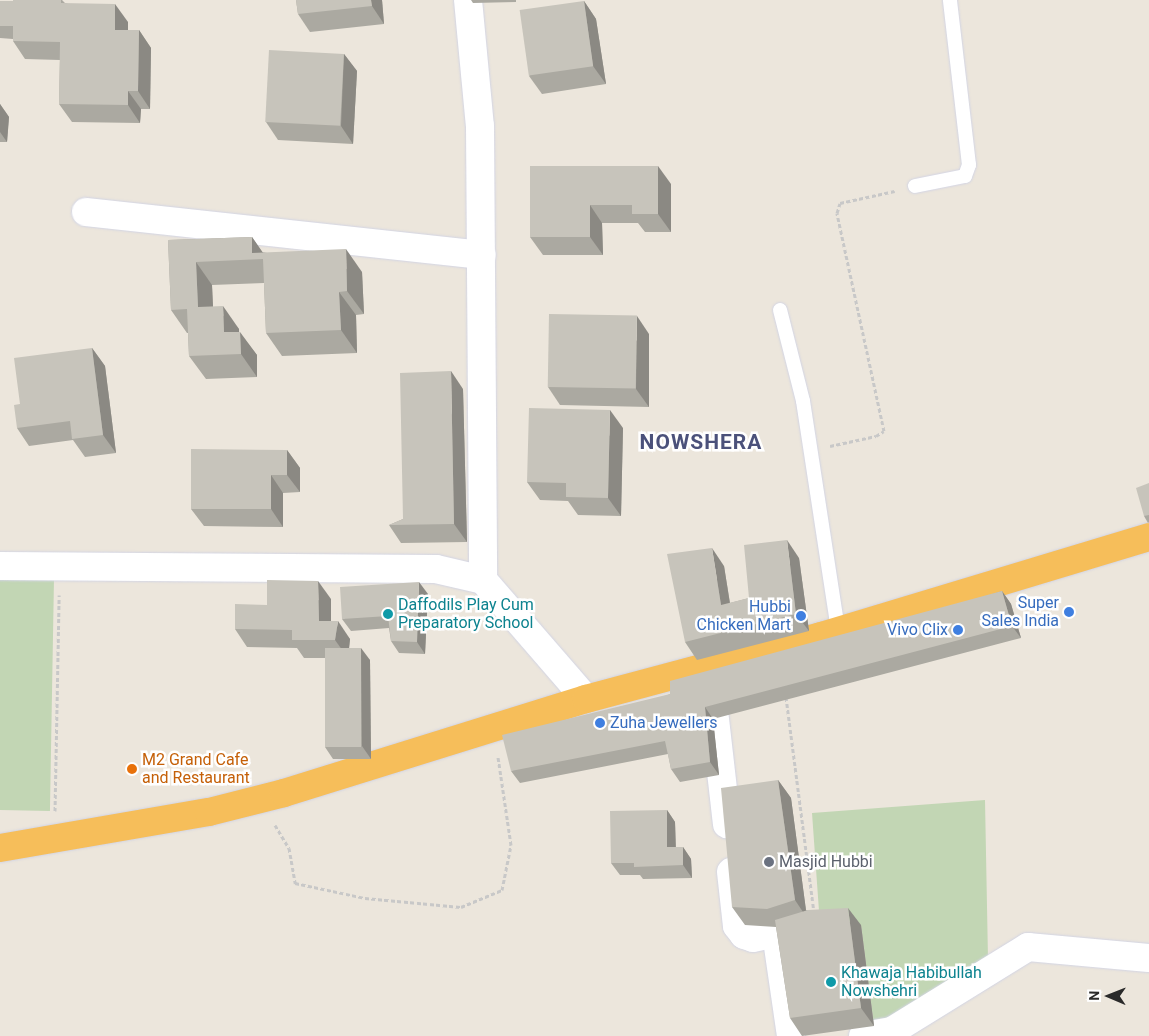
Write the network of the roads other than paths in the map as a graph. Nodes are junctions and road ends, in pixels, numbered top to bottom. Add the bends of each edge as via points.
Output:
1 (468, 0) edge
2 (950, 0) edge
3 (915, 186) road end
4 (86, 212) dead end
5 (482, 254) junction
6 (780, 310) dead end
7 (1149, 537) edge
8 (0, 566) edge
9 (482, 580) junction
10 (838, 630) junction
11 (586, 699) junction
12 (715, 719) edge
13 (0, 848) edge
14 (1149, 958) edge
15 (791, 1036) edge
16 (863, 1036) edge

1 - 5 street via 480,126
2 - 3 lane via 969,165 965,176
4 - 5 street
5 - 9 street
6 - 10 lane via 803,400
7 - 10 highway
8 - 9 street via 436,569
9 - 11 street
10 - 11 highway via 709,674
11 - 13 highway via 284,793 209,812
12 - 15 street via 734,918 744,935 753,938 776,933
14 - 16 street via 1028,948 892,1031

